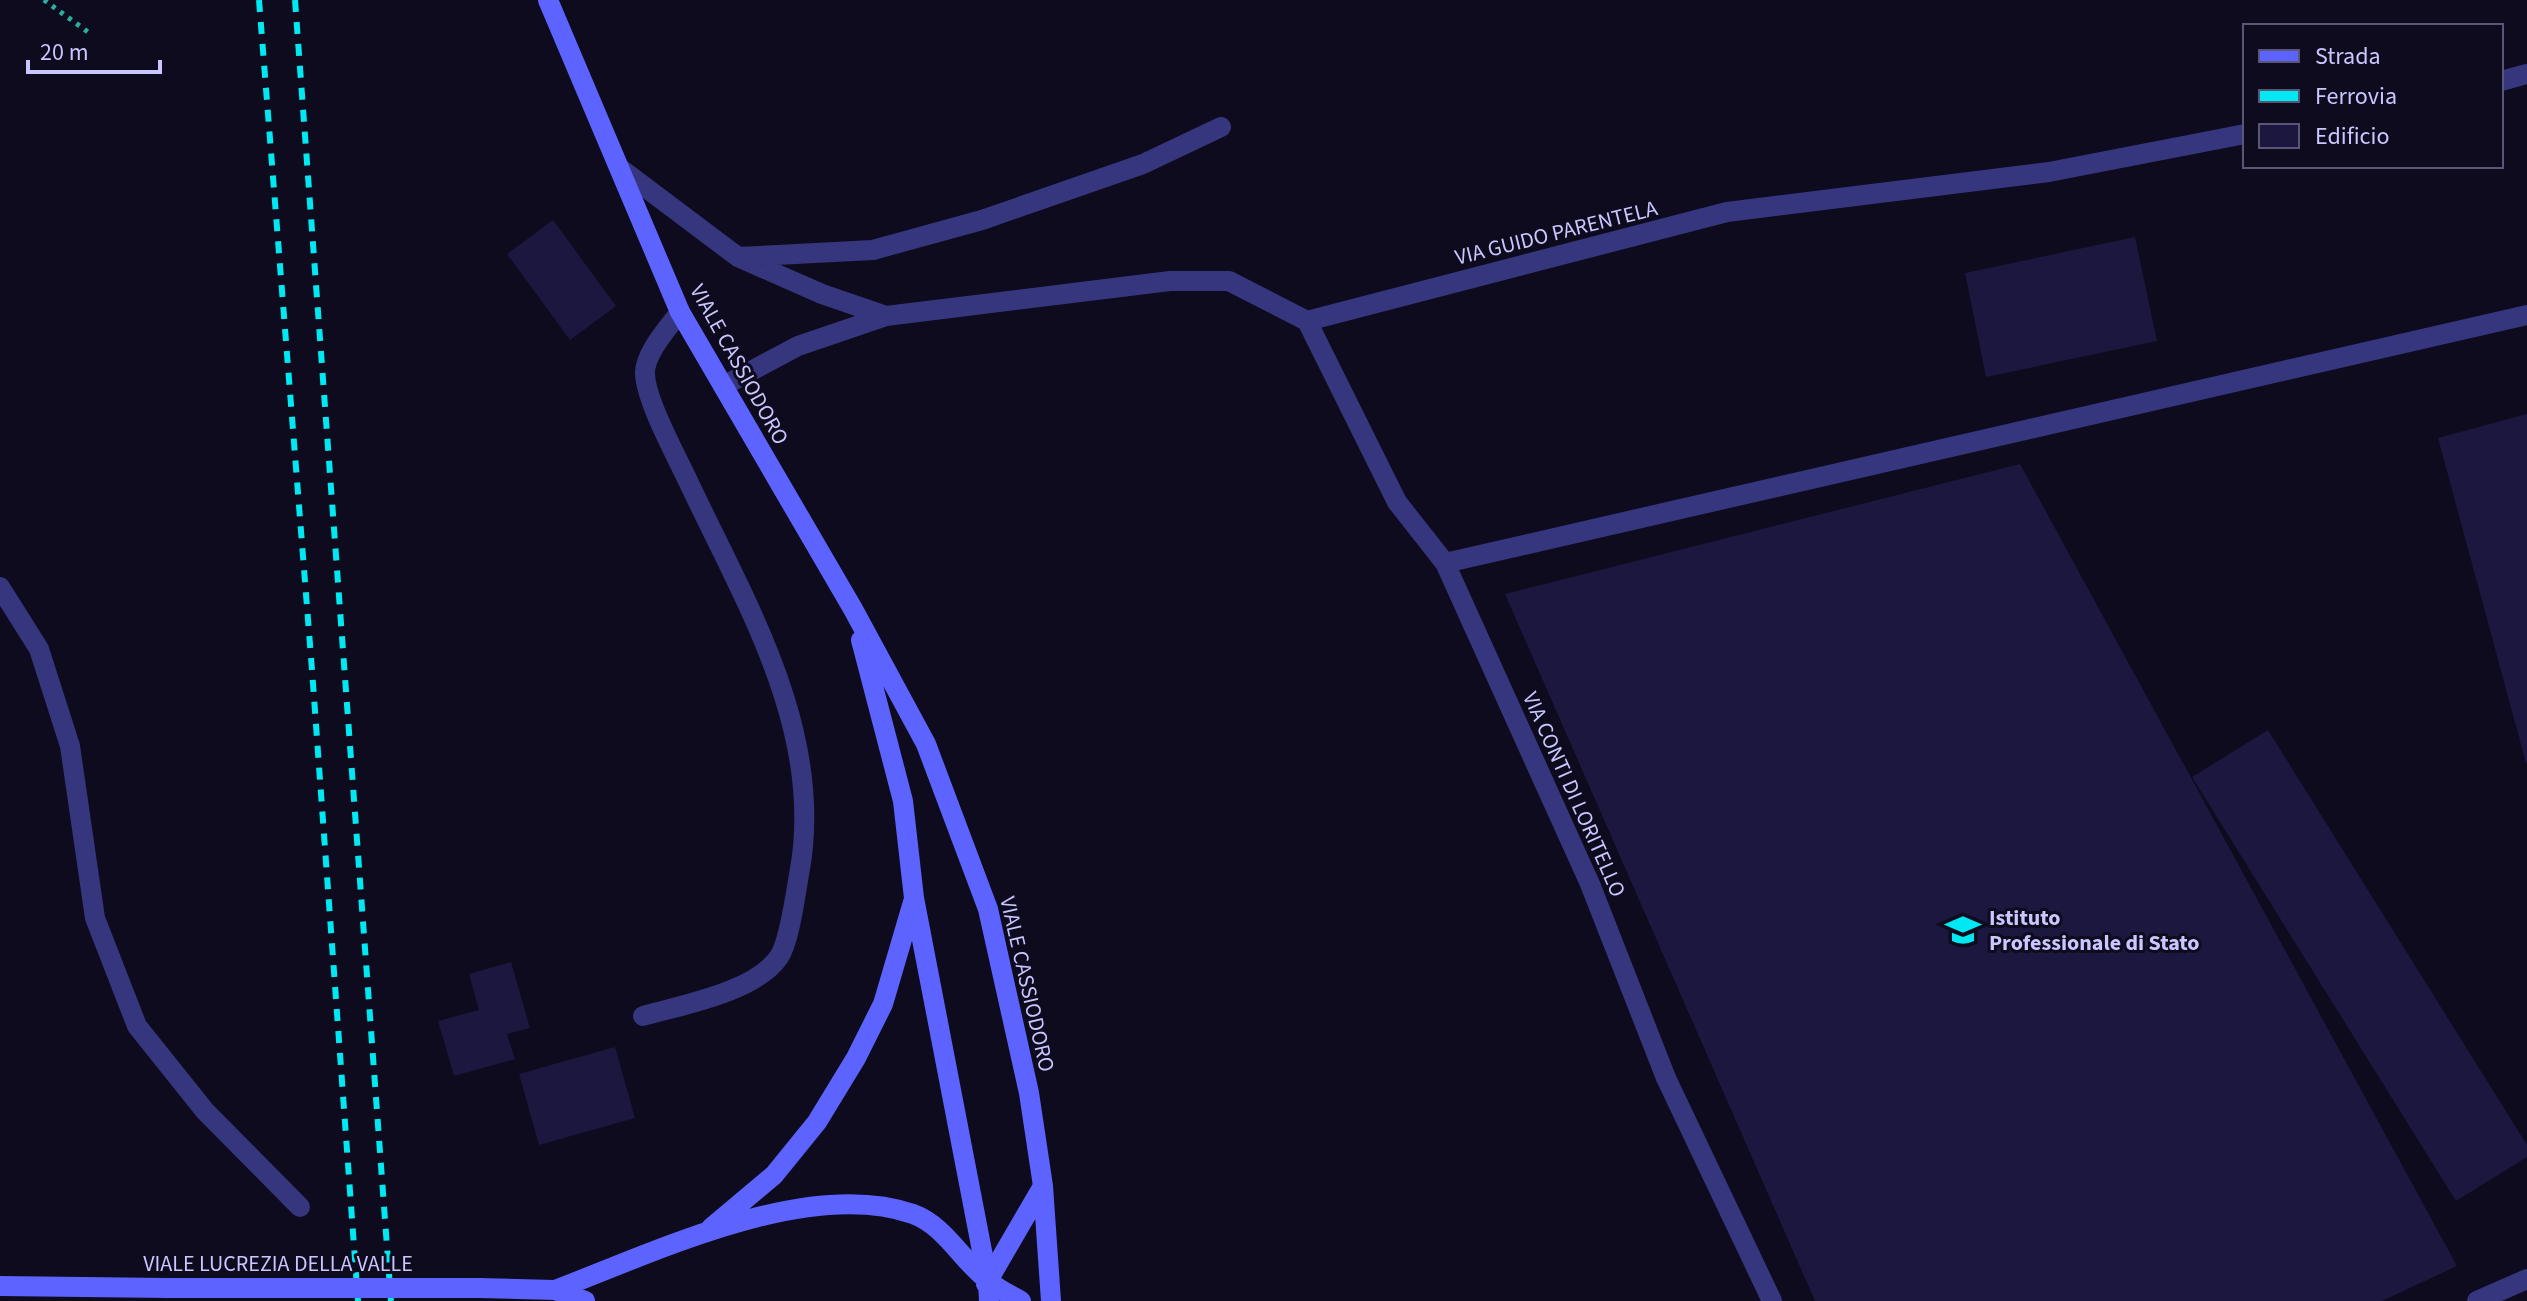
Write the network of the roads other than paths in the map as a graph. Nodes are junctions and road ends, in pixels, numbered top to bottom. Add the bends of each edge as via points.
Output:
1 (548, 0) edge
2 (2527, 74) edge
3 (2503, 80) edge
4 (1221, 127) dead end
5 (2243, 134) edge
6 (621, 169) junction
7 (738, 257) junction
8 (680, 312) junction
9 (2527, 315) edge
10 (886, 316) junction
11 (1307, 321) junction
12 (723, 386) junction
13 (1445, 563) junction
14 (0, 587) edge
15 (853, 609) junction
16 (914, 898) junction
17 (643, 1016) dead end
18 (1043, 1186) junction
19 (300, 1207) dead end
20 (703, 1235) junction
21 (2527, 1279) edge
22 (0, 1286) edge
23 (555, 1290) junction
24 (988, 1291) edge
25 (585, 1301) edge
26 (975, 1301) edge
27 (1021, 1301) edge
28 (1051, 1301) edge
29 (1772, 1301) edge
30 (2477, 1301) edge

1 - 6 street, VIALE CASSIODORO
2 - 3 street
4 - 7 street via 1143,164 982,220 873,250
5 - 11 street, VIA GUIDO PARENTELA via 2049,172 1727,212
6 - 7 street
6 - 8 street, VIALE CASSIODORO
7 - 10 street
8 - 12 street, VIALE CASSIODORO
8 - 17 street via 655,343 644,373 656,413 789,708 803,776 805,839 780,956 759,978
9 - 13 street
10 - 11 street via 1170,281 1229,281
10 - 12 street via 798,346
11 - 13 street, VIA CONTI DI LORITELLO via 1397,502
12 - 15 street, VIALE CASSIODORO
13 - 29 street, VIA CONTI DI LORITELLO via 1590,884 1666,1078
14 - 19 street via 39,649 66,732 95,918 137,1026 205,1111
15 - 16 street, VIALE CASSIODORO via 903,801
15 - 18 street, VIALE CASSIODORO via 926,744 988,909 1029,1093
16 - 20 street via 883,1004 817,1122 774,1175
16 - 24 street, VIALE CASSIODORO
18 - 24 street
18 - 28 street, VIALE CASSIODORO
20 - 23 street
20 - 24 street via 818,1206 870,1206 914,1215 943,1234
21 - 30 street
22 - 23 street, VIALE LUCREZIA DELLA VALLE, bridge
23 - 25 street
24 - 26 street
24 - 27 street

